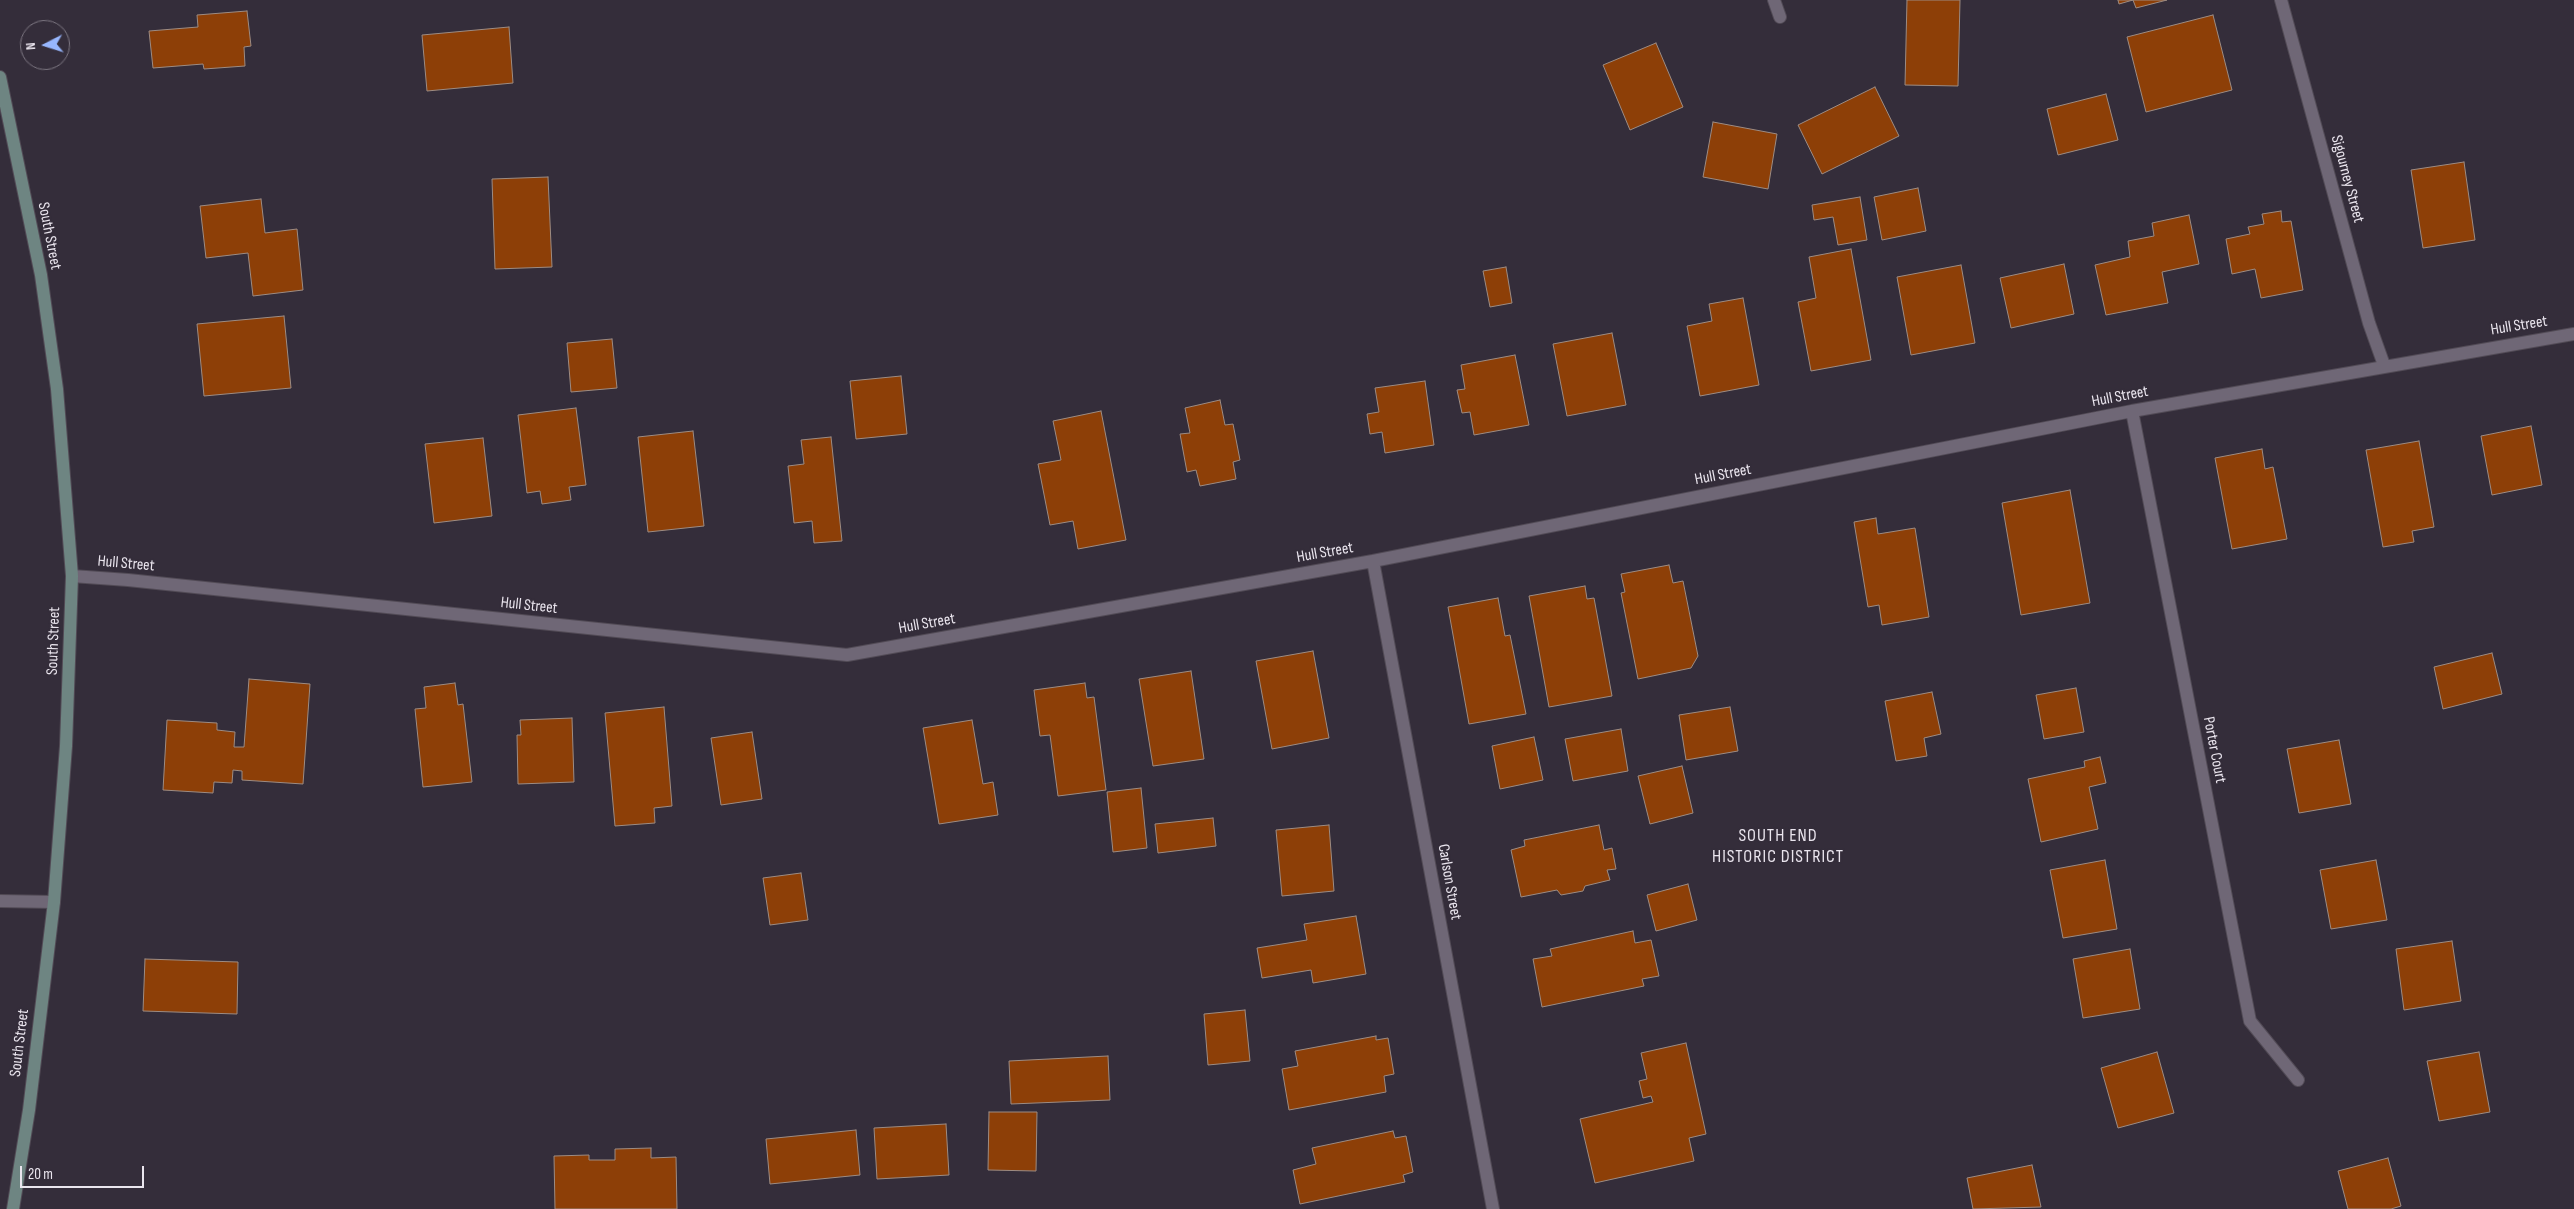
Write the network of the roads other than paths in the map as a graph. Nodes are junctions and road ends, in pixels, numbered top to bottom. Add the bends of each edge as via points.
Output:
1 (1774, 0) edge
2 (2281, 0) edge
3 (1780, 17) dead end
4 (0, 76) edge
5 (2574, 334) edge
6 (2384, 365) junction
7 (2132, 411) junction
8 (1373, 561) junction
9 (72, 576) junction
10 (0, 901) edge
11 (54, 902) junction
12 (2298, 1080) dead end
13 (14, 1209) edge
14 (1492, 1209) edge

1 - 3 street
2 - 6 street, Sigourney Street via 2369,323
4 - 9 main road, South Street via 41,275 57,389
5 - 6 street, Hull Street
6 - 7 street, Hull Street
7 - 8 street, Hull Street
7 - 12 street, Porter Court via 2250,1021
8 - 9 street, Hull Street via 847,655
8 - 14 street, Carlson Street
9 - 11 main road, South Street via 66,746
10 - 11 street
11 - 13 main road, South Street

